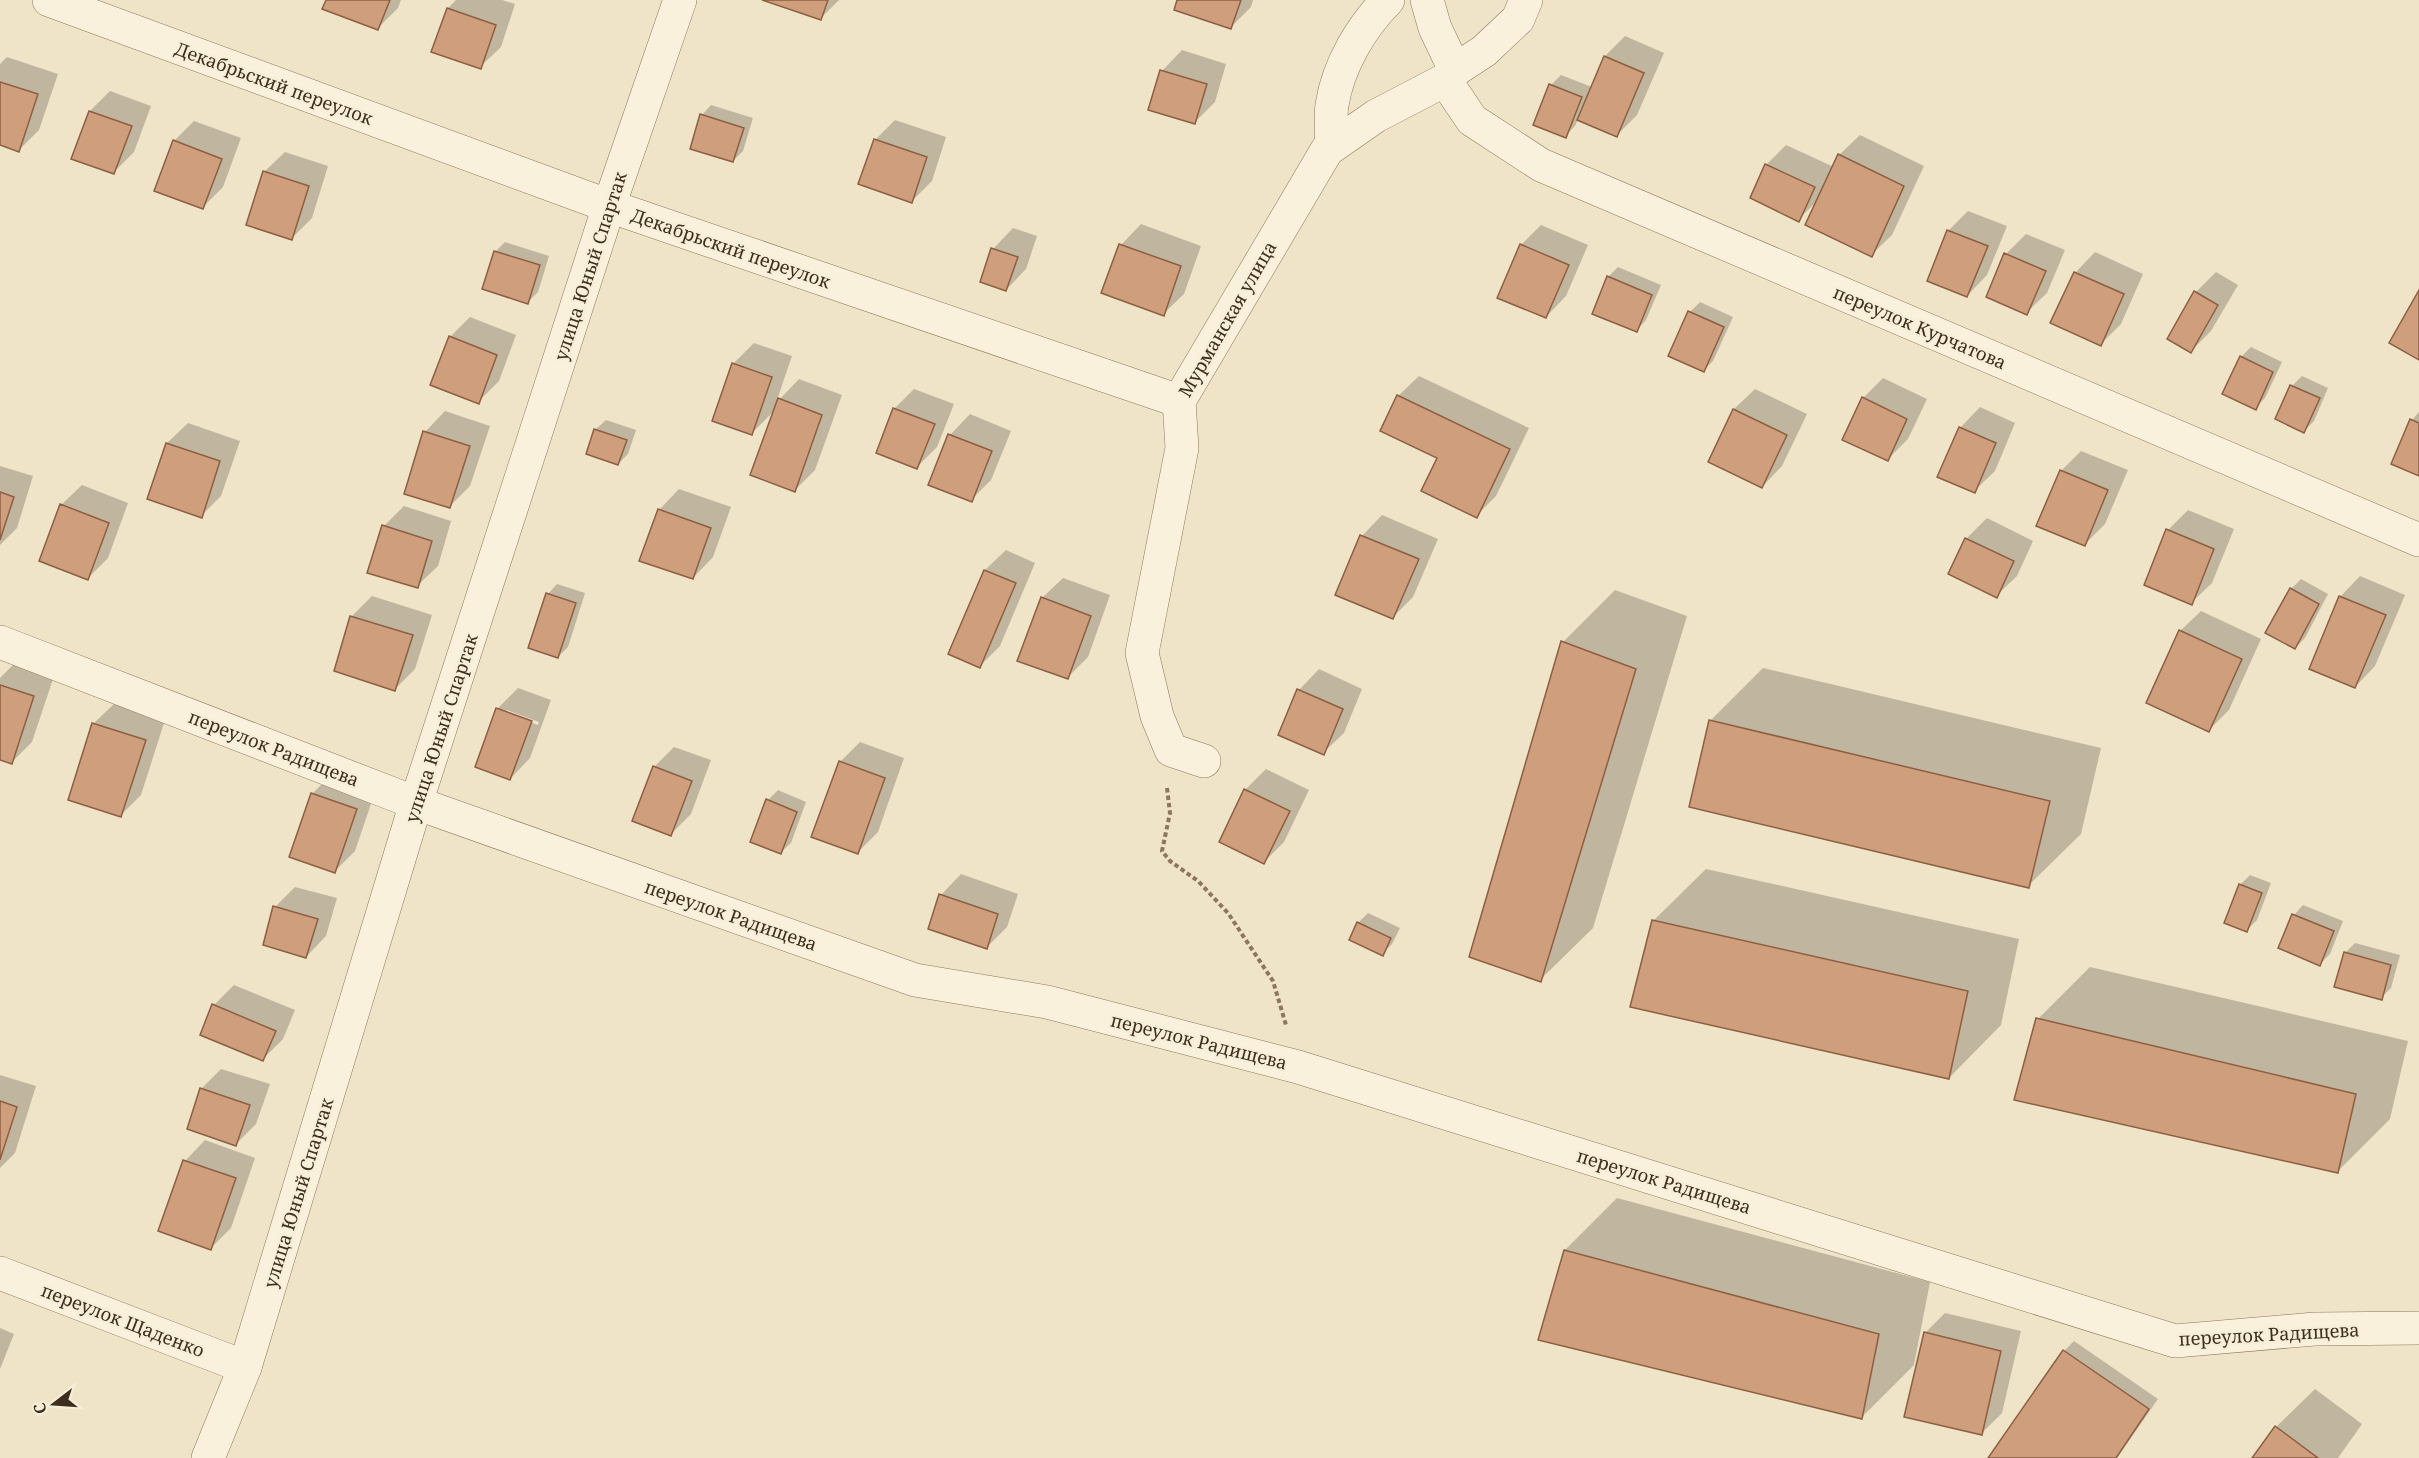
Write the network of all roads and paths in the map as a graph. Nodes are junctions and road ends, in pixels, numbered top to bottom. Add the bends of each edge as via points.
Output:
1 (49, 0) edge
2 (680, 0) edge
3 (1388, 0) edge
4 (1427, 0) edge
5 (1526, 0) edge
6 (1450, 75) junction
7 (1331, 147) junction
8 (609, 206) junction
9 (1179, 401) junction
10 (2419, 540) edge
11 (0, 642) edge
12 (1204, 760) dead end
13 (1166, 781) dead end
14 (416, 803) junction
15 (1298, 1067) junction
16 (0, 1273) edge
17 (2419, 1328) edge
18 (245, 1367) junction
19 (208, 1458) edge

1 - 8 street, Декабрьский переулок
2 - 8 street, улица Юный Спартак
3 - 7 street via 1372,17 1347,58 1332,104
4 - 6 street, переулок Курчатова
5 - 6 street, Мурманская улица via 1518,20
6 - 7 street, Мурманская улица via 1376,116
6 - 10 street, переулок Курчатова via 1472,120 1541,165
7 - 9 street, Мурманская улица
8 - 9 street, Декабрьский переулок
8 - 14 street, улица Юный Спартак
9 - 12 street, Мурманская улица via 1182,448 1142,652 1157,716 1171,750
11 - 14 street, переулок Радищева
13 - 15 path via 1170,813 1162,851 1228,913 1274,981
14 - 15 street, переулок Радищева via 915,980 1047,1002
14 - 18 street, улица Юный Спартак
15 - 17 street, переулок Радищева via 2175,1341 2315,1329
16 - 18 street, переулок Щаденко
18 - 19 street, улица Юный Спартак

